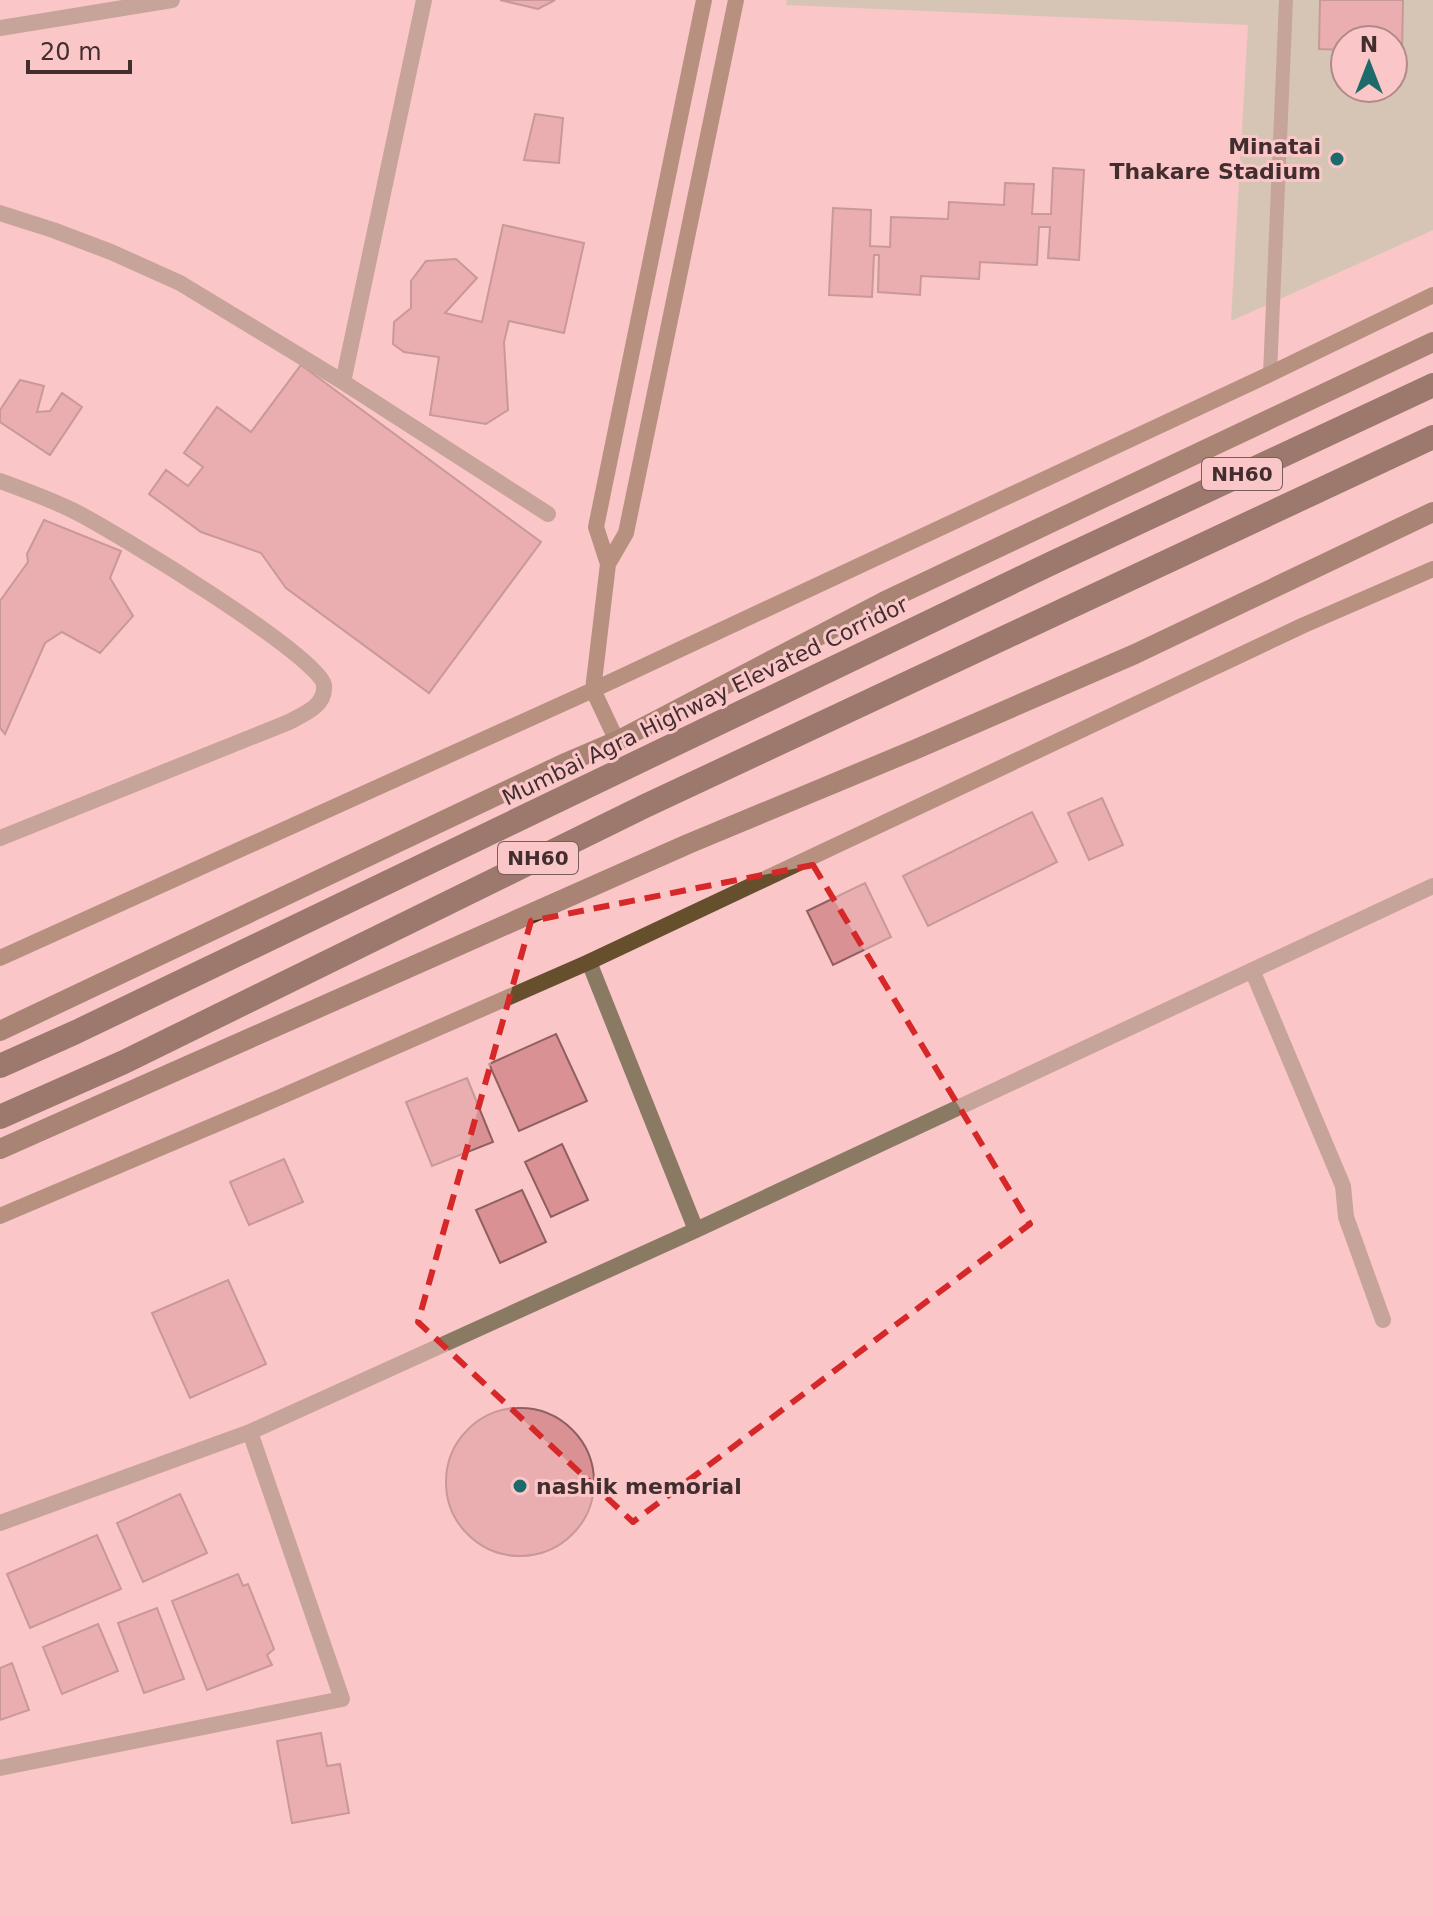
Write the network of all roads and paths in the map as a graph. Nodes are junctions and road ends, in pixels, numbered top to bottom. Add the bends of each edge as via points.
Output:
1 (172, 0) edge
2 (424, 0) edge
3 (704, 0) edge
4 (736, 0) edge
5 (1286, 0) edge
6 (0, 28) edge
7 (0, 213) edge
8 (1433, 295) edge
9 (1433, 342) edge
10 (1270, 374) junction
11 (343, 382) junction
12 (1433, 385) edge
13 (1433, 437) edge
14 (0, 481) edge
15 (1433, 512) edge
16 (548, 514) dead end
17 (608, 564) junction
18 (1433, 569) edge
19 (593, 690) junction
20 (617, 741) junction
21 (0, 838) edge
22 (1433, 886) edge
23 (0, 958) edge
24 (589, 962) junction
25 (1252, 970) junction
26 (0, 1031) edge
27 (0, 1066) edge
28 (0, 1117) edge
29 (0, 1149) edge
30 (0, 1216) edge
31 (696, 1230) junction
32 (1383, 1320) dead end
33 (250, 1432) junction
34 (0, 1523) edge
35 (0, 1768) edge

1 - 6 street
2 - 11 street
3 - 17 street via 596,527
4 - 17 street via 626,533
5 - 10 lane
7 - 11 street via 180,283
8 - 10 street
9 - 20 main road via 885,601
10 - 19 street
11 - 16 street
12 - 27 highway, Mumbai Agra Highway Elevated Corridor / NH60
13 - 28 highway, NH60 via 645,806 124,1062
14 - 21 street via 112,532 264,629 309,663 324,686 315,708 289,722
15 - 29 main road via 1135,654 688,844
17 - 19 street
18 - 24 street
19 - 20 street
19 - 23 street
20 - 26 main road
22 - 25 street
24 - 30 street
24 - 31 street
25 - 31 street
25 - 32 street via 1343,1186 1346,1217
31 - 33 street
33 - 34 street
33 - 35 street via 342,1699

